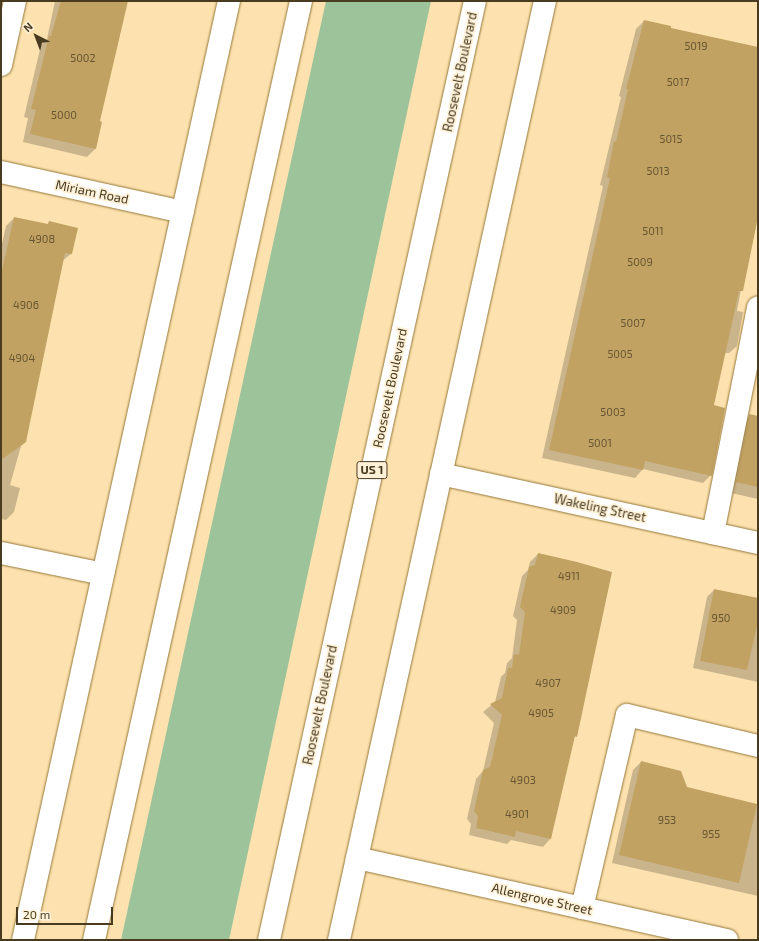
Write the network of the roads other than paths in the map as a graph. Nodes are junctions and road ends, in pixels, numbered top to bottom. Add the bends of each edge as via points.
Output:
1 (15, 1) edge
2 (229, 1) edge
3 (301, 1) edge
4 (475, 1) edge
5 (545, 1) edge
6 (1, 65) edge
7 (1, 172) edge
8 (183, 212) junction
9 (758, 306) edge
10 (441, 474) junction
11 (713, 533) junction
12 (758, 543) edge
13 (1, 553) edge
14 (103, 574) junction
15 (758, 746) edge
16 (357, 858) junction
17 (582, 908) junction
18 (22, 940) edge
19 (94, 940) edge
20 (269, 940) edge
21 (339, 940) edge
22 (727, 940) edge

1 - 6 main road
2 - 8 main road
3 - 19 main road
4 - 20 main road, Roosevelt Boulevard / US 1
5 - 10 main road
7 - 8 main road, Miriam Road
8 - 14 main road
9 - 11 main road
10 - 11 main road, Wakeling Street
10 - 16 main road
11 - 12 main road, Wakeling Street
13 - 14 main road
14 - 18 main road
15 - 17 main road via 627,715
16 - 17 main road, Allengrove Street
16 - 21 main road
17 - 22 main road, Allengrove Street

